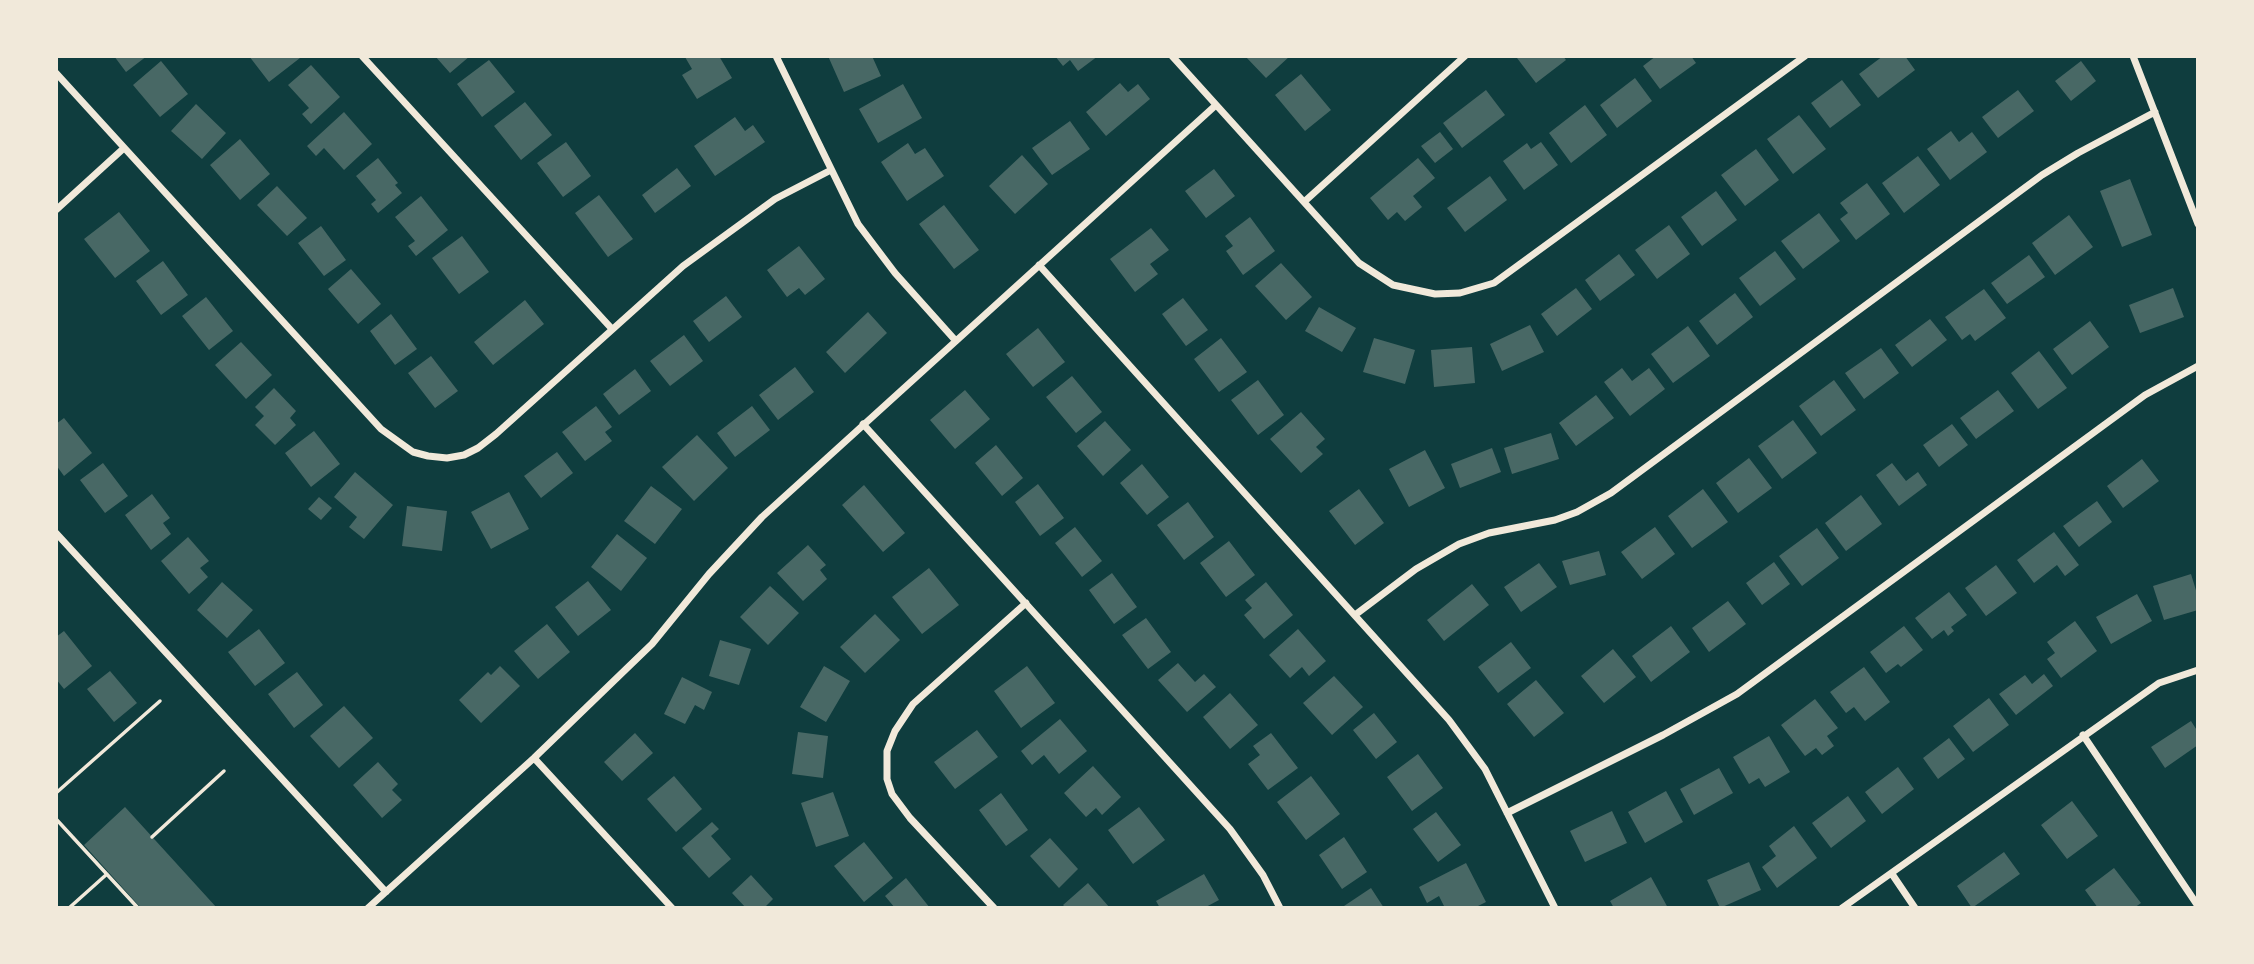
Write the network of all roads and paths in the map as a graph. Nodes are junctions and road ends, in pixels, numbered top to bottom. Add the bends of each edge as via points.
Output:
1 (362, 56) edge
2 (776, 56) edge
3 (1172, 56) edge
4 (1465, 56) edge
5 (1805, 56) edge
6 (2133, 56) edge
7 (56, 74) edge
8 (1216, 105) junction
9 (2155, 112) junction
10 (124, 148) junction
11 (831, 170) junction
12 (1304, 202) junction
13 (56, 210) edge
14 (2198, 223) edge
15 (1040, 265) junction
16 (612, 329) junction
17 (955, 340) junction
18 (2198, 366) edge
19 (863, 424) junction
20 (56, 533) edge
21 (1026, 603) junction
22 (1355, 615) junction
23 (2198, 670) edge
24 (160, 701) dead end
25 (2083, 735) junction
26 (534, 758) junction
27 (224, 771) dead end
28 (56, 793) edge
29 (1507, 813) junction
30 (56, 819) edge
31 (152, 837) dead end
32 (108, 874) junction
33 (1892, 874) junction
34 (386, 892) junction
35 (2198, 906) edge
36 (69, 908) edge
37 (138, 908) edge
38 (368, 908) edge
39 (672, 908) edge
40 (994, 908) edge
41 (1280, 908) edge
42 (1555, 908) edge
43 (1842, 908) edge
44 (1915, 908) edge

1 - 16 street
2 - 11 street
3 - 8 street
4 - 12 street
5 - 12 street via 1518,267 1478,289 1435,294 1393,285 1359,263
6 - 9 street
7 - 10 street
8 - 12 street
8 - 15 street
9 - 14 street
9 - 22 street via 2042,175 1611,493 1555,520 1459,544 1416,569
10 - 13 street
10 - 16 street via 381,429 413,452 447,458 478,448
11 - 16 street via 732,229
11 - 17 street via 858,224
15 - 17 street
15 - 22 street
17 - 19 street
18 - 29 street via 2145,396 1737,694
19 - 21 street
19 - 26 street via 762,517 652,644
20 - 34 street
21 - 40 street via 913,704 887,751 892,794
21 - 41 street via 1230,829
22 - 29 street via 1449,720 1485,769
23 - 25 street via 2159,683
24 - 28 path
25 - 33 street
25 - 35 street
26 - 34 street
26 - 39 street
27 - 31 path
29 - 42 street
30 - 32 path
32 - 36 path
32 - 37 path
33 - 43 street
33 - 44 street
34 - 38 street

